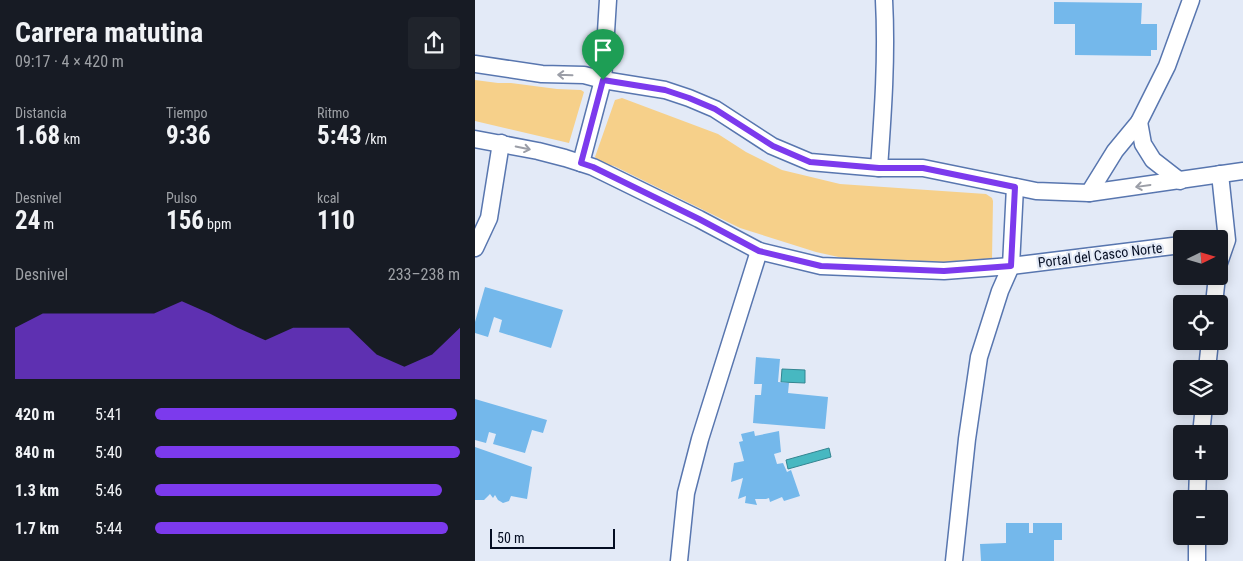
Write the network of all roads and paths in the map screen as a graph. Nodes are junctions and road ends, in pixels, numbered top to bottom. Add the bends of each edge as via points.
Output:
1 (608, 0) edge
2 (884, 0) edge
3 (1191, 0) edge
4 (475, 64) edge
5 (603, 80) junction
6 (1139, 122) junction
7 (475, 139) edge
8 (501, 143) junction
9 (581, 163) junction
10 (879, 168) junction
11 (1243, 171) edge
12 (1220, 174) junction
13 (1180, 181) junction
14 (1015, 187) junction
15 (1089, 193) junction
16 (1230, 239) edge
17 (1173, 246) edge
18 (475, 248) edge
19 (759, 251) junction
20 (1011, 266) junction
21 (1197, 545) edge
22 (679, 561) edge
23 (954, 561) edge
24 (1197, 561) edge

1 - 5 street
2 - 10 street via 885,80
3 - 6 street via 1167,66
5 -> 4 street via 584,75 542,74
5 - 9 street
5 - 10 street via 665,90 689,98 715,109 773,146 810,162
6 - 13 street via 1143,144 1153,160
6 - 15 street via 1115,151
7 - 8 street, Portal del Casco Norte
8 -> 9 street, Portal del Casco Norte
8 - 18 street via 489,218
9 - 19 street, Portal del Casco Norte via 690,214
10 - 14 street via 923,168
11 - 12 street
12 - 13 street
12 - 16 street
13 -> 15 street
14 - 15 street
14 - 20 street
17 - 20 street, Portal del Casco Norte
19 - 20 street, Portal del Casco Norte via 821,266 944,271
19 - 22 street via 686,493
20 - 23 street via 979,357
21 - 24 street

